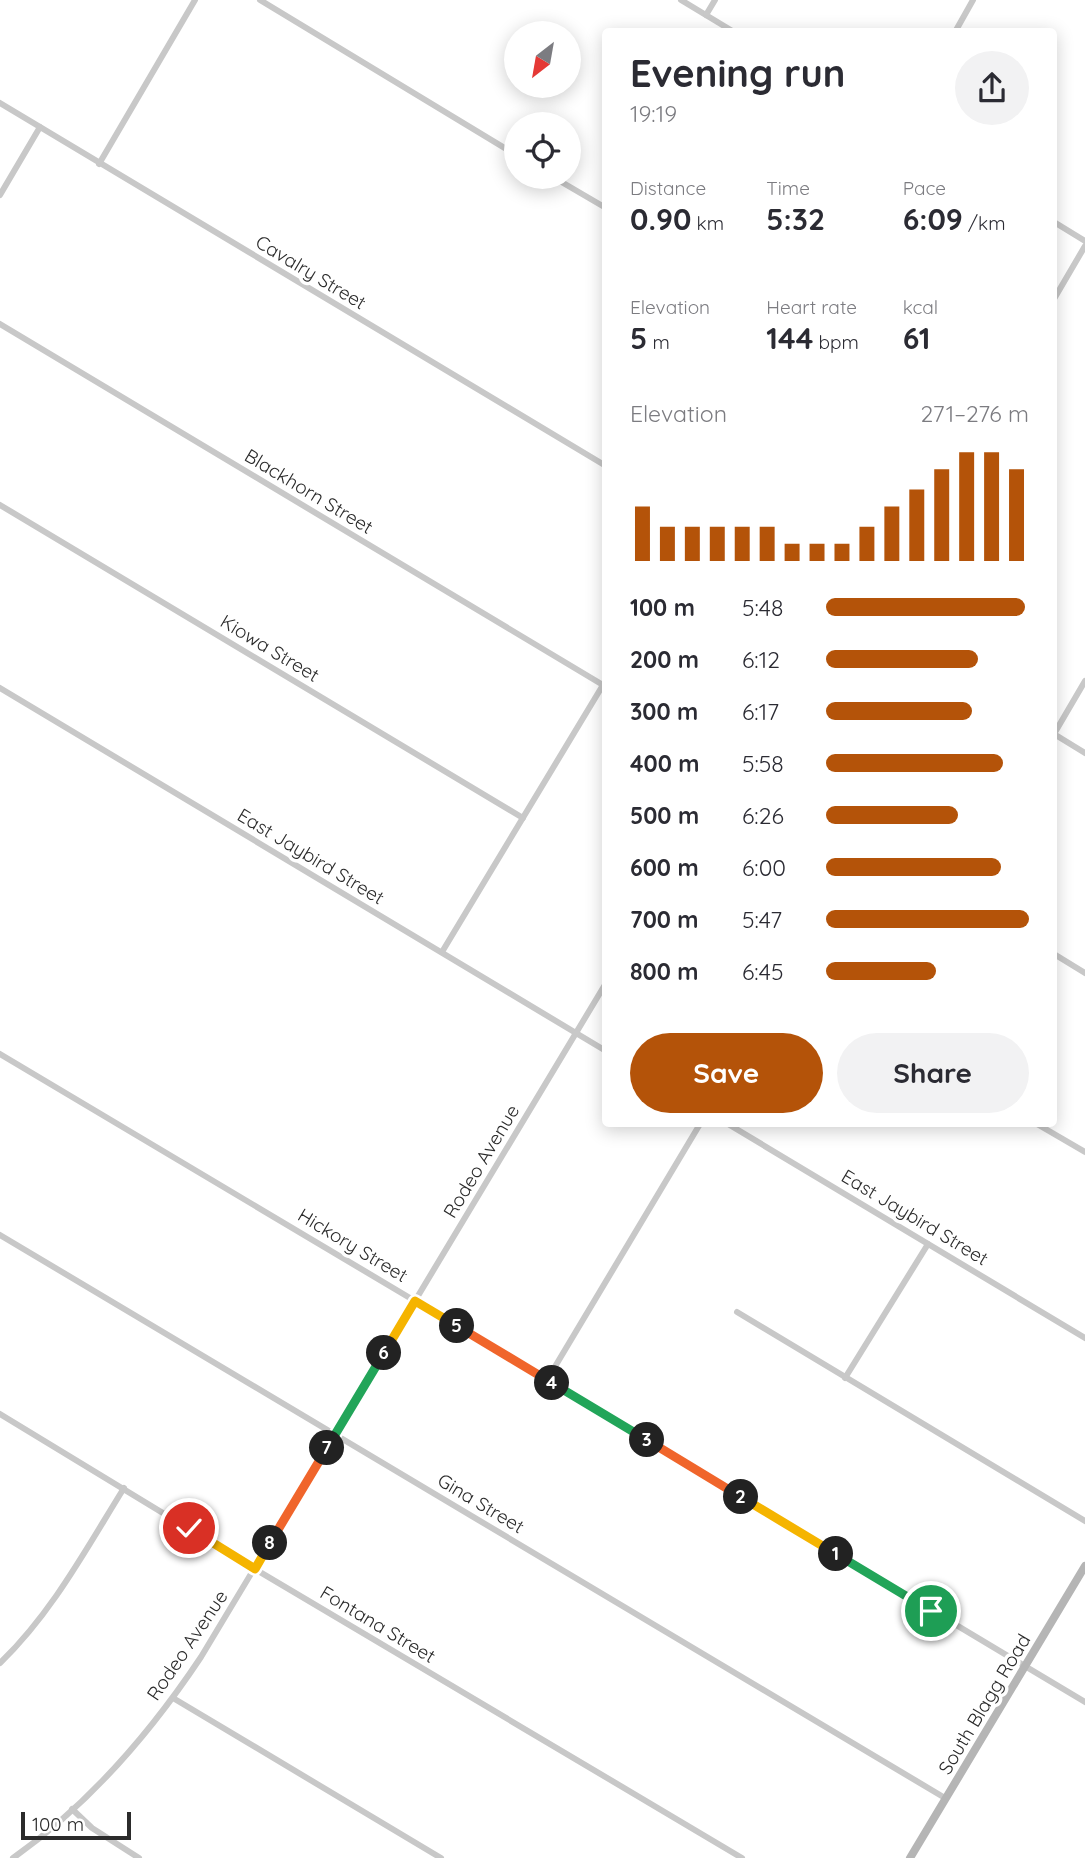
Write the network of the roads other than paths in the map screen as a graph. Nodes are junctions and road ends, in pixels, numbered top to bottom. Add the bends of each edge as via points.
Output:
1 (195, 0) edge
2 (260, 0) edge
3 (681, 0) edge
4 (715, 0) edge
5 (973, 0) edge
6 (706, 15) junction
7 (727, 28) edge
8 (957, 28) edge
9 (0, 103) edge
10 (40, 127) junction
11 (504, 148) edge
12 (99, 163) junction
13 (574, 189) edge
14 (0, 195) edge
15 (602, 206) edge
16 (1057, 224) edge
17 (1085, 243) edge
18 (1057, 294) edge
19 (0, 324) edge
20 (602, 464) edge
21 (0, 505) edge
22 (602, 681) edge
23 (1085, 681) edge
24 (602, 685) edge
25 (0, 688) edge
26 (1057, 729) edge
27 (1057, 736) edge
28 (1085, 753) edge
29 (523, 818) junction
30 (443, 953) junction
31 (1057, 956) edge
32 (1085, 973) edge
33 (602, 990) edge
34 (576, 1032) junction
35 (602, 1048) edge
36 (0, 1054) edge
37 (699, 1127) edge
38 (733, 1127) edge
39 (1042, 1127) edge
40 (1085, 1152) edge
41 (0, 1235) edge
42 (928, 1244) junction
43 (415, 1301) junction
44 (737, 1312) dead end
45 (1085, 1338) edge
46 (845, 1378) junction
47 (547, 1380) junction
48 (0, 1414) edge
49 (335, 1434) junction
50 (124, 1488) junction
51 (1085, 1521) edge
52 (1085, 1566) edge
53 (255, 1569) junction
54 (0, 1663) edge
55 (1026, 1665) junction
56 (173, 1698) junction
57 (1085, 1702) edge
58 (945, 1798) junction
59 (72, 1809) junction
60 (728, 1855) edge
61 (13, 1858) edge
62 (139, 1858) edge
63 (441, 1858) edge
64 (742, 1858) edge
65 (910, 1858) edge

1 - 12 street
2 - 11 street
3 - 6 street
4 - 6 street
5 - 8 street
6 - 7 street
9 - 10 street, Cavalry Street
10 - 12 street, Cavalry Street
10 - 14 street
12 - 20 street, Cavalry Street
13 - 15 street
16 - 17 street
17 - 18 street
19 - 22 street, Blackhorn Street
21 - 29 street, Kiowa Street
23 - 26 street
24 - 29 street
25 - 30 street, East Jaybird Street
27 - 28 street
29 - 30 street
30 - 34 street, East Jaybird Street
31 - 32 street
33 - 34 street, Rodeo Avenue
34 - 35 street, East Jaybird Street
34 - 43 street, Rodeo Avenue
36 - 43 street, Hickory Street
37 - 47 street
38 - 42 street, East Jaybird Street
39 - 40 street
41 - 49 street, Gina Street
42 - 45 street, East Jaybird Street
42 - 46 street
43 - 47 street, Hickory Street
43 - 49 street, Rodeo Avenue
44 - 46 street
46 - 51 street
47 - 55 street, Hickory Street
48 - 50 street, Fontana Street
49 - 53 street, Rodeo Avenue
49 - 58 street, Gina Street
50 - 53 street, Fontana Street
50 - 54 street via 39,1621
52 - 55 main road, South Blagg Road
53 - 56 street, Rodeo Avenue
53 - 60 street, Fontana Street
55 - 57 street, Hickory Street
55 - 58 main road, South Blagg Road
56 - 59 street, Rodeo Avenue via 145,1734
56 - 63 street
58 - 65 main road, South Blagg Road
59 - 61 street, Rodeo Avenue
59 - 62 street via 92,1828
60 - 64 street, Fontana Street

